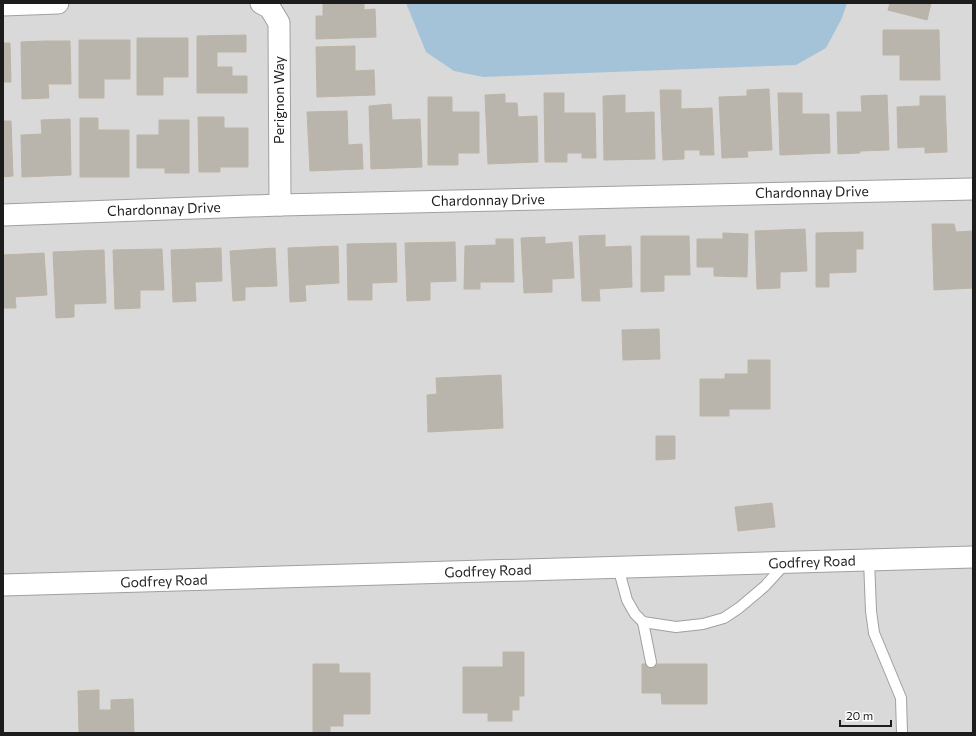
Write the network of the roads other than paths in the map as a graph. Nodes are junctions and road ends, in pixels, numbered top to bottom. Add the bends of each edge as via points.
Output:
1 (58, 3) edge
2 (261, 3) edge
3 (3, 5) edge
4 (973, 189) edge
5 (280, 205) junction
6 (3, 215) edge
7 (973, 557) edge
8 (869, 560) junction
9 (786, 562) junction
10 (618, 567) junction
11 (3, 585) edge
12 (643, 622) junction
13 (651, 662) dead end
14 (902, 733) edge

1 - 3 street
2 - 5 street, Perignon Way via 270,8 279,23
4 - 5 street, Chardonnay Drive
5 - 6 street, Chardonnay Drive
7 - 8 street, Godfrey Road
8 - 9 street, Godfrey Road
8 - 14 lane via 874,633 901,698
9 - 10 street, Godfrey Road
9 - 12 lane via 765,586 724,618 703,624 676,627
10 - 11 street, Godfrey Road
10 - 12 lane via 627,600
12 - 13 lane

